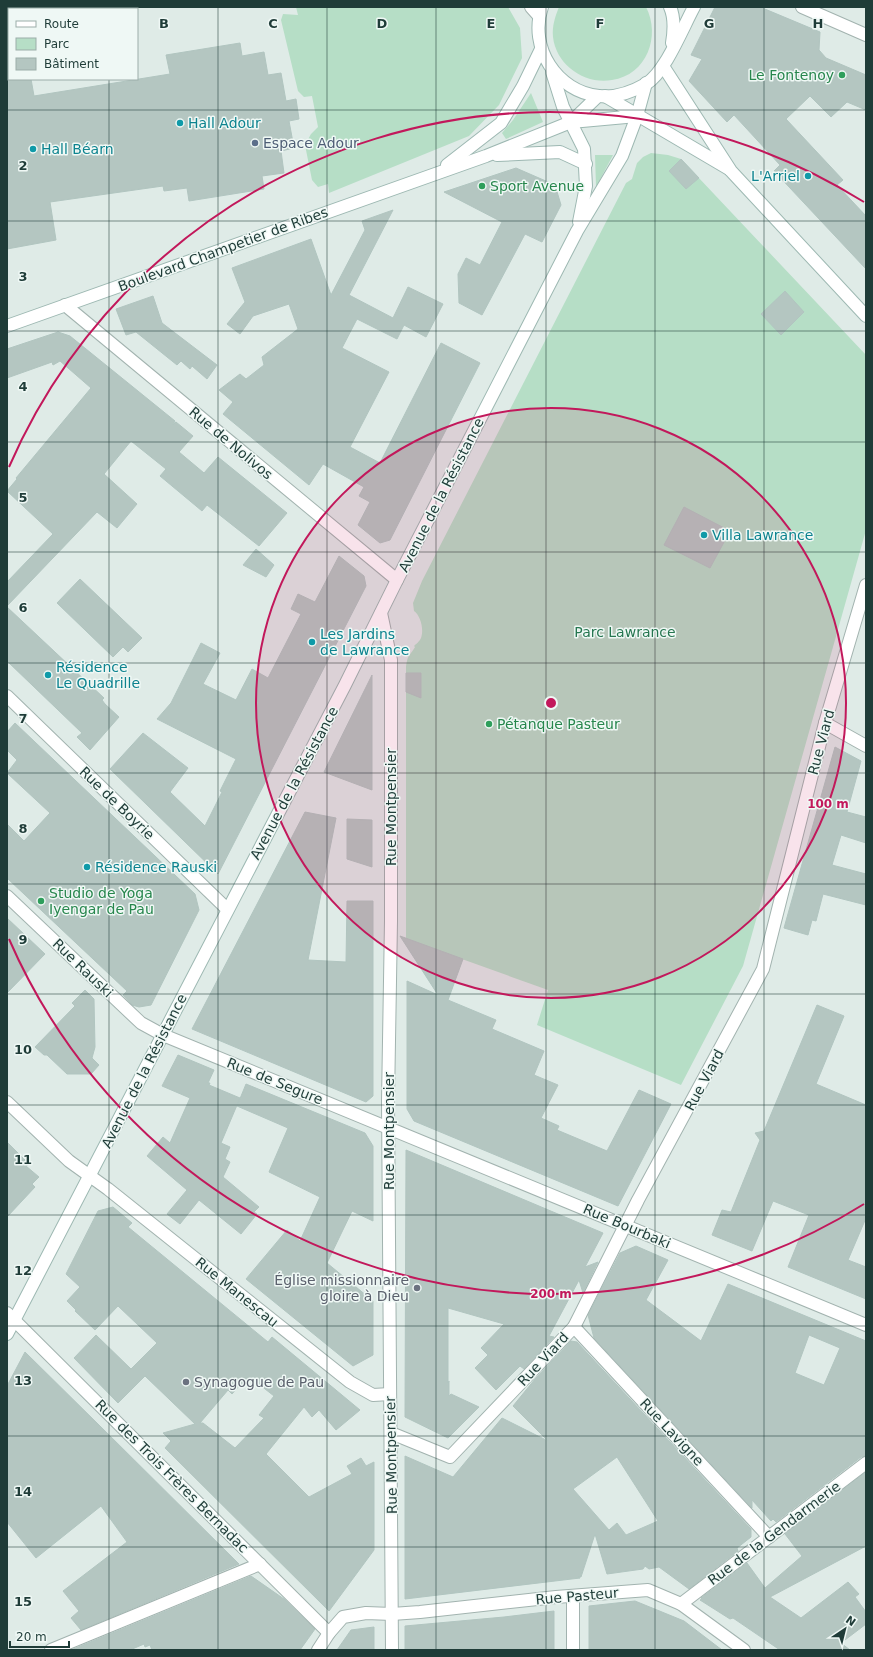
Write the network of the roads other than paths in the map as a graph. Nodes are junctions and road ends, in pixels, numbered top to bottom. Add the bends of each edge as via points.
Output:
1 (670, 7) edge
2 (694, 7) edge
3 (802, 7) edge
4 (537, 10) edge
5 (866, 35) edge
6 (541, 49) junction
7 (669, 53) junction
8 (663, 66) junction
9 (551, 68) junction
10 (646, 83) junction
11 (601, 96) junction
12 (637, 116) junction
13 (571, 122) junction
14 (486, 156) junction
15 (586, 164) junction
16 (731, 171) junction
17 (439, 172) junction
18 (577, 231) junction
19 (65, 305) junction
20 (866, 316) edge
21 (7, 326) edge
22 (397, 580) junction
23 (866, 585) edge
24 (381, 613) junction
25 (7, 696) edge
26 (825, 723) junction
27 (866, 746) edge
28 (7, 896) edge
29 (227, 909) junction
30 (163, 1035) junction
31 (7, 1102) edge
32 (388, 1127) junction
33 (89, 1176) junction
34 (625, 1225) junction
35 (11, 1316) edge
36 (866, 1325) edge
37 (574, 1327) junction
38 (7, 1334) edge
39 (390, 1394) junction
40 (390, 1433) junction
41 (866, 1463) edge
42 (769, 1537) junction
43 (260, 1564) junction
44 (573, 1596) junction
45 (681, 1604) junction
46 (392, 1614) junction
47 (329, 1633) junction
48 (51, 1650) edge
49 (318, 1650) edge
50 (392, 1650) edge
51 (574, 1650) edge
52 (744, 1650) edge

1 - 7 street via 674,33
2 - 7 street
3 - 5 street
4 - 6 street
6 - 9 street
6 - 17 street, Boulevard Champetier de Ribes via 501,123
7 - 8 street
8 - 10 street
8 - 16 street
9 - 11 street via 564,82 580,91
9 - 13 street, Avenue de la Résistance via 563,107
10 - 11 street via 627,93
10 - 12 street, Avenue de la Résistance
11 - 12 street
11 - 13 street, Boulevard Champetier de Ribes
12 - 13 street
12 - 16 street
12 - 18 street, Avenue de la Résistance via 622,156
13 - 14 street, Boulevard Champetier de Ribes
13 - 15 street, Avenue de la Résistance via 584,149
14 - 15 street via 560,152
14 - 17 street, Boulevard Champetier de Ribes
15 - 18 street, Avenue de la Résistance via 586,186
16 - 20 street
17 - 19 street, Boulevard Champetier de Ribes
18 - 22 street, Avenue de la Résistance
19 - 21 street, Boulevard Champetier de Ribes
19 - 22 street, Rue de Nolivos
22 - 24 street, Avenue de la Résistance
23 - 26 street, Rue Viard
24 - 29 street, Avenue de la Résistance
24 - 32 street, Rue Montpensier via 391,660
25 - 29 street, Rue de Boyrie
26 - 27 street
26 - 34 street, Rue Viard via 763,969
28 - 30 street, Rue Rauski via 141,1023
29 - 30 street, Avenue de la Résistance
30 - 32 street, Rue de Segure
30 - 33 street, Avenue de la Résistance
31 - 33 street, Rue Manescau via 69,1161
32 - 34 street, Rue Bourbaki
32 - 39 street, Rue Montpensier
33 - 35 street, Avenue de la Résistance
33 - 39 street, Rue Manescau via 350,1382 373,1395
34 - 36 street, Rue Bourbaki
34 - 37 street, Rue Viard
35 - 38 street, Avenue de la Résistance
35 - 43 street, Rue des Trois Frères Bernadac
37 - 40 street, Rue Viard via 450,1457
37 - 42 street, Rue Lavigne
39 - 40 street, Rue Montpensier
40 - 46 street, Rue Montpensier
41 - 42 street, Rue de la Gendarmerie
42 - 45 street, Rue de la Gendarmerie
43 - 47 street, Rue des Trois Frères Bernadac
43 - 48 street
44 - 45 street, Rue Pasteur via 648,1590
44 - 46 street, Rue Pasteur
44 - 51 street
45 - 52 street, Rue Pasteur
46 - 47 street, Rue Pasteur via 366,1613 343,1618
46 - 50 street, Rue Montpensier
47 - 49 street, Rue Pasteur

